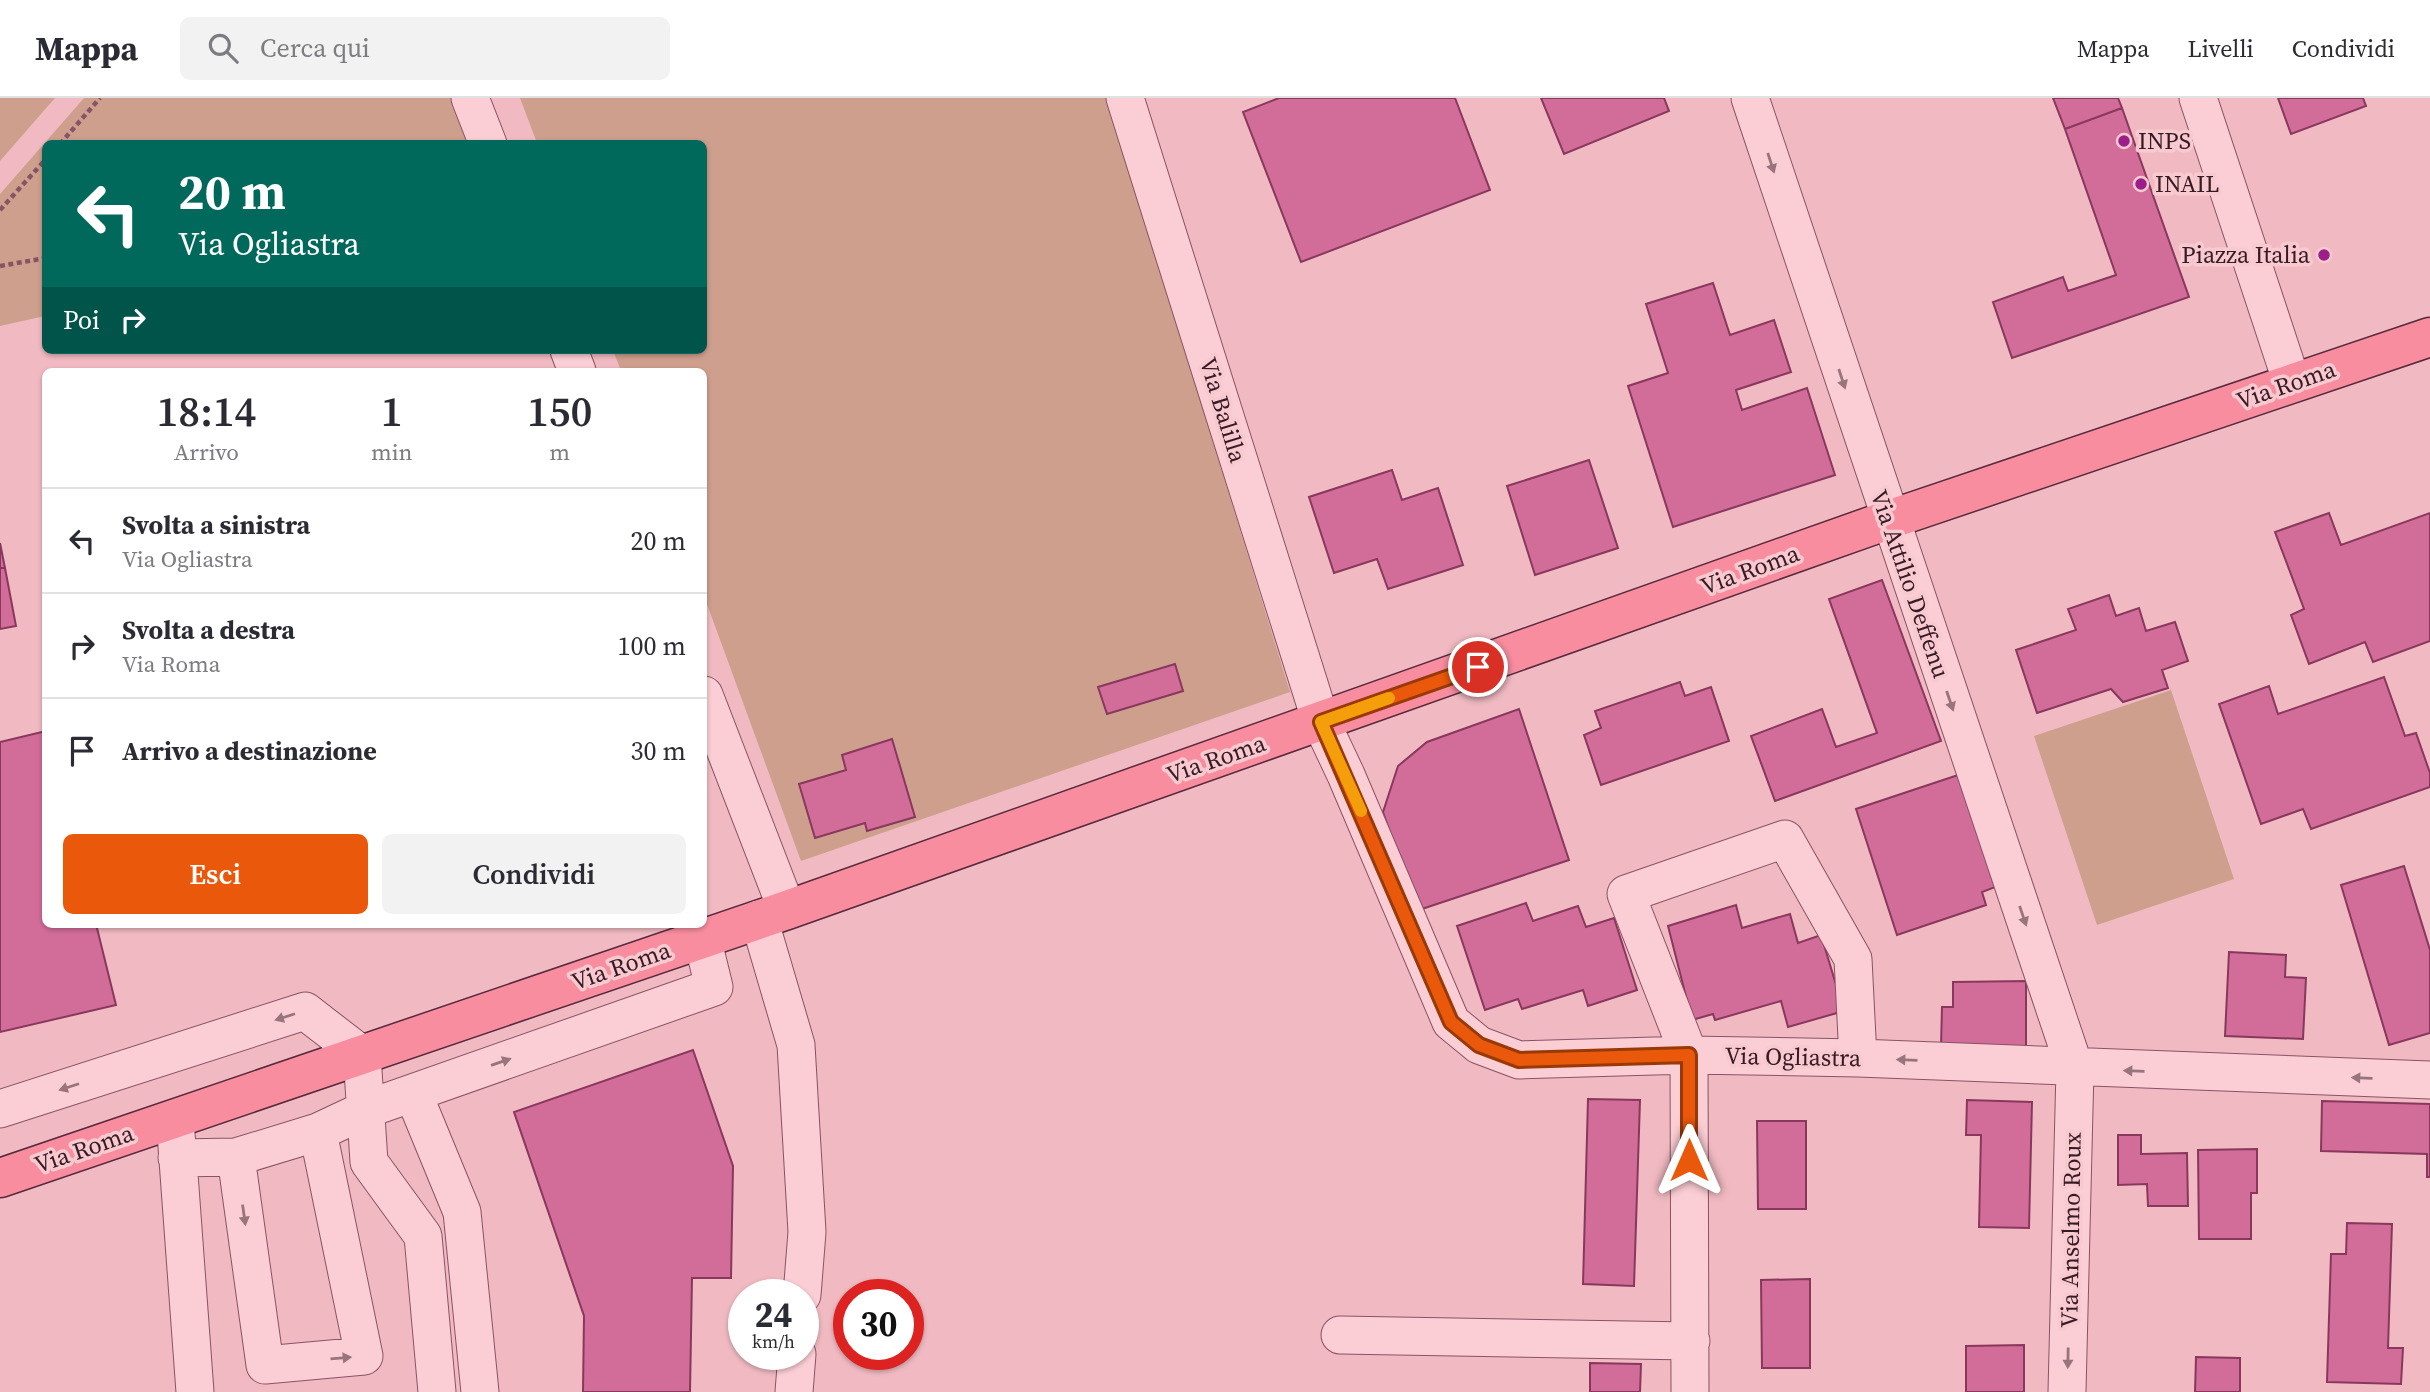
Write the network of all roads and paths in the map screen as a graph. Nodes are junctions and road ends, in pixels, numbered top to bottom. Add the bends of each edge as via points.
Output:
1 (100, 98) edge
2 (470, 98) edge
3 (1125, 98) edge
4 (1749, 98) edge
5 (2198, 98) edge
6 (63, 140) edge
7 (486, 140) edge
8 (42, 163) edge
9 (0, 210) edge
10 (42, 259) edge
11 (0, 266) edge
12 (2430, 337) edge
13 (2292, 383) junction
14 (1888, 520) junction
15 (707, 704) edge
16 (1321, 722) junction
17 (774, 914) junction
18 (702, 938) junction
19 (442, 1027) junction
20 (362, 1055) junction
21 (1689, 1055) junction
22 (1858, 1058) junction
23 (2075, 1069) junction
24 (459, 1077) junction
25 (2430, 1080) edge
26 (413, 1093) junction
27 (0, 1109) edge
28 (367, 1109) junction
29 (174, 1118) junction
30 (318, 1132) junction
31 (236, 1157) junction
32 (177, 1158) junction
33 (0, 1178) edge
34 (803, 1279) edge
35 (1340, 1335) dead end
36 (1691, 1340) junction
37 (796, 1370) edge
38 (195, 1392) edge
39 (437, 1392) edge
40 (480, 1392) edge
41 (794, 1392) edge
42 (1690, 1392) edge
43 (2067, 1392) edge

1 - 6 path
2 - 7 street
3 - 16 street, Via Balilla
4 -> 14 street, Via Attilio Deffenu
5 - 13 street
8 - 9 path
10 - 11 path
12 - 13 main road, Via Roma
13 - 14 main road, Via Roma
14 - 16 main road, Via Roma
14 -> 23 street, Via Attilio Deffenu
15 - 17 street
16 - 17 main road, Via Roma
16 - 21 street, Via Ogliastra via 1451,1022 1479,1045 1519,1060
17 - 18 main road, Via Roma
17 - 34 street via 796,1045 807,1232
18 - 19 main road, Via Roma
24 -> 18 street via 714,987
19 - 20 main road, Via Roma
19 - 24 street
20 -> 27 street via 305,1011
20 - 28 street
20 - 29 main road, Via Roma
21 - 22 street, Via Ogliastra
21 - 22 street via 1626,894 1785,839 1853,959
21 - 36 street
23 -> 22 street, Via Ogliastra
25 -> 23 street, Via Ogliastra
23 -> 43 street, Via Anselmo Roux
24 - 26 street
26 - 28 street
26 - 40 street via 462,1212
28 - 30 street
28 - 39 street via 369,1161 423,1236
29 - 32 street
29 - 33 main road, Via Roma
30 - 31 street
31 -> 30 street via 265,1365 364,1356
31 - 32 street
32 - 38 street
35 - 36 street
36 - 42 street
37 - 41 street

